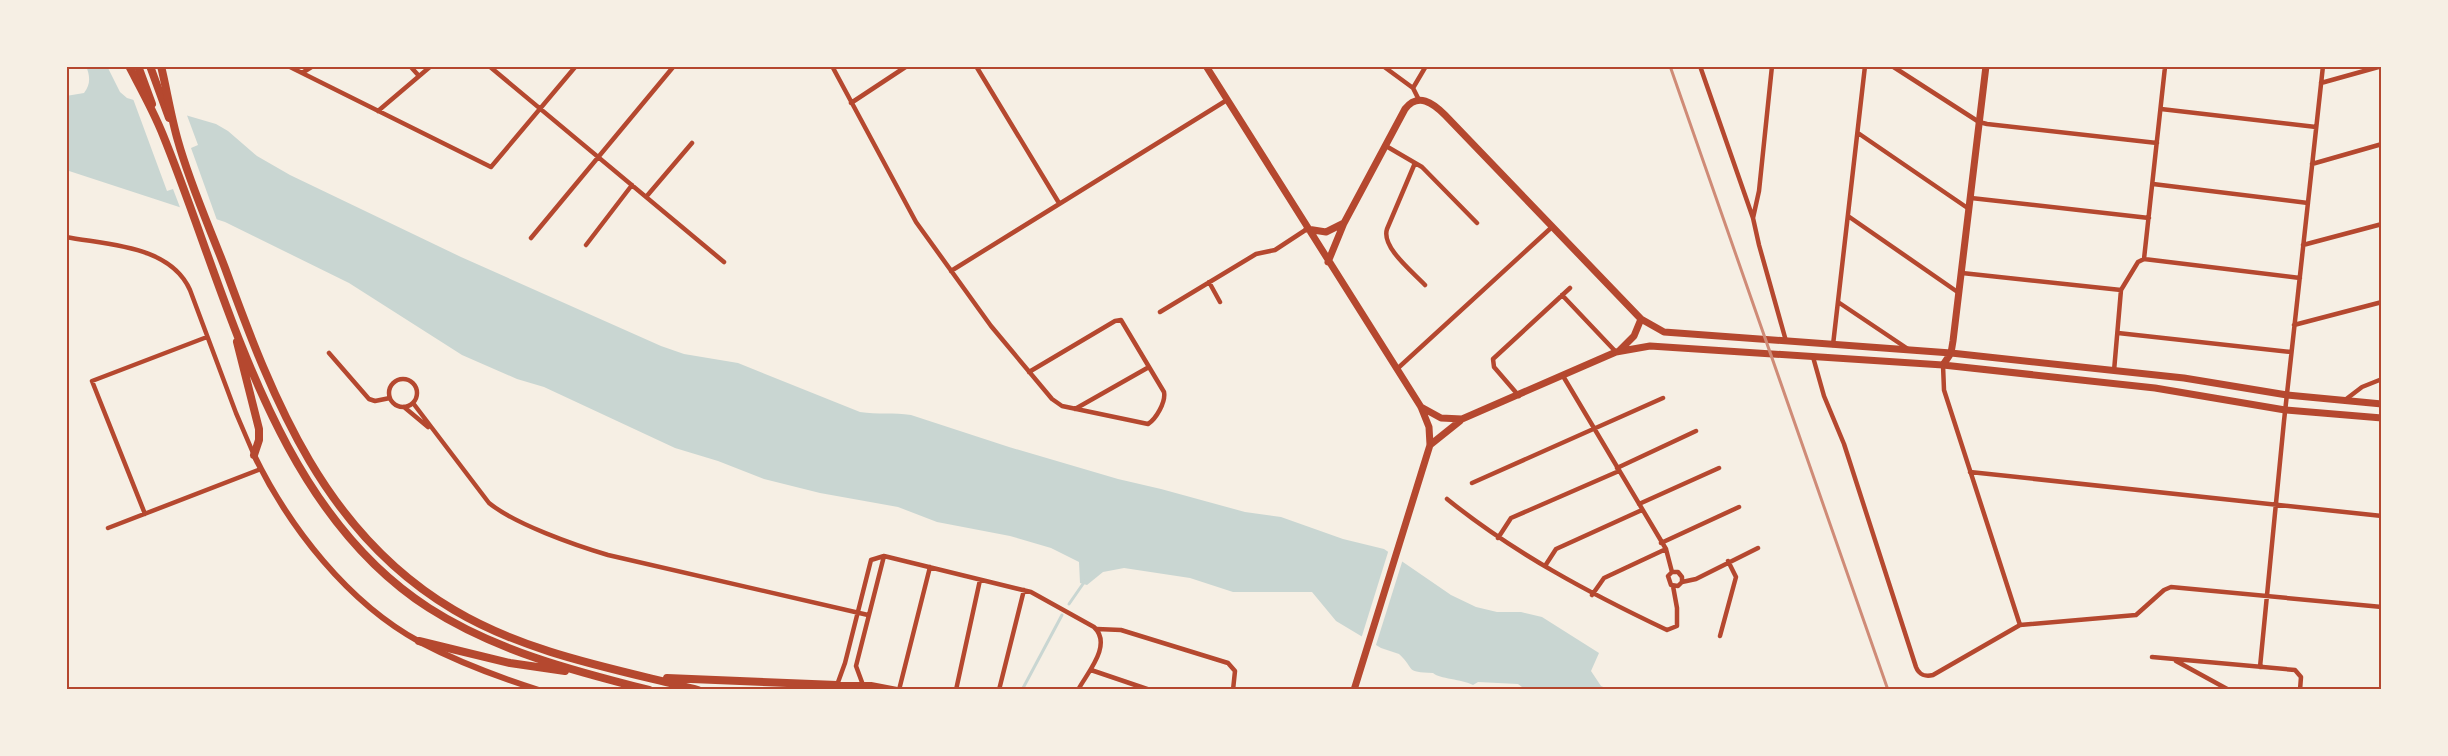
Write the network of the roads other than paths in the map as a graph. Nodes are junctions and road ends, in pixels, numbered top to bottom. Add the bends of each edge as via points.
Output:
1 (129, 66) edge
2 (138, 66) edge
3 (150, 66) edge
4 (161, 66) edge
5 (288, 66) edge
6 (313, 66) edge
7 (410, 66) edge
8 (431, 66) edge
9 (489, 66) edge
10 (576, 66) edge
11 (674, 66) edge
12 (832, 66) edge
13 (907, 66) edge
14 (976, 66) edge
15 (1206, 66) edge
16 (1383, 66) edge
17 (1426, 66) edge
18 (1700, 66) edge
19 (1772, 66) edge
20 (1865, 66) edge
21 (1892, 66) edge
22 (1986, 66) edge
23 (2155, 66) edge
24 (2323, 66) edge
25 (2382, 66) edge
26 (2165, 67) edge
27 (302, 73) junction
28 (419, 76) junction
29 (2321, 82) junction
30 (1413, 88) junction
31 (1227, 100) junction
32 (1419, 100) junction
33 (851, 103) junction
34 (2161, 109) junction
35 (540, 110) junction
36 (378, 111) junction
37 (1979, 122) junction
38 (2316, 127) junction
39 (1858, 133) junction
40 (163, 134) junction
41 (178, 142) junction
42 (692, 143) dead end
43 (2157, 143) junction
44 (2382, 144) edge
45 (1386, 146) junction
46 (598, 158) junction
47 (1415, 163) junction
48 (2312, 164) junction
49 (2153, 184) junction
50 (632, 185) junction
51 (646, 197) junction
52 (1971, 198) junction
53 (1059, 203) junction
54 (2308, 203) junction
55 (1969, 209) junction
56 (1848, 216) junction
57 (1753, 218) junction
58 (2149, 218) junction
59 (1344, 223) junction
60 (1477, 223) dead end
61 (2382, 224) edge
62 (1552, 227) junction
63 (1307, 229) junction
64 (66, 237) edge
65 (531, 238) dead end
66 (586, 245) dead end
67 (2303, 245) junction
68 (2144, 259) junction
69 (724, 262) dead end
70 (1328, 262) junction
71 (951, 271) junction
72 (1962, 273) junction
73 (2300, 278) junction
74 (1209, 282) junction
75 (1425, 285) dead end
76 (1570, 288) dead end
77 (2121, 290) junction
78 (1959, 293) junction
79 (1562, 295) junction
80 (1220, 302) dead end
81 (1838, 302) junction
82 (2382, 302) edge
83 (1160, 312) dead end
84 (231, 318) junction
85 (1641, 320) junction
86 (2294, 325) junction
87 (2118, 333) junction
88 (207, 337) junction
89 (1787, 343) junction
90 (1833, 345) junction
91 (1911, 351) junction
92 (1616, 352) junction
93 (2291, 352) junction
94 (329, 353) dead end
95 (1951, 353) junction
96 (1813, 357) junction
97 (1943, 365) junction
98 (1149, 367) junction
99 (1397, 369) junction
100 (2114, 371) junction
101 (1029, 372) junction
102 (1563, 376) junction
103 (2382, 379) edge
104 (2287, 395) junction
105 (1519, 396) junction
106 (390, 398) junction
107 (1663, 398) dead end
108 (2345, 400) junction
109 (413, 403) junction
110 (2382, 404) edge
111 (404, 407) junction
112 (1421, 407) junction
113 (1075, 409) junction
114 (2285, 410) junction
115 (2382, 418) edge
116 (1462, 419) junction
117 (1594, 429) junction
118 (1696, 431) dead end
119 (435, 432) junction
120 (1430, 445) junction
121 (254, 454) junction
122 (1719, 468) dead end
123 (261, 469) junction
124 (1618, 469) junction
125 (1970, 472) junction
126 (1472, 483) dead end
127 (1447, 499) dead end
128 (1639, 504) junction
129 (2275, 506) junction
130 (1739, 507) dead end
131 (1642, 510) junction
132 (145, 514) junction
133 (2382, 516) edge
134 (108, 528) dead end
135 (1498, 538) junction
136 (1661, 543) junction
137 (1758, 548) dead end
138 (1666, 549) junction
139 (884, 556) junction
140 (1728, 561) junction
141 (1545, 566) junction
142 (930, 567) junction
143 (1672, 572) junction
144 (980, 580) junction
145 (1682, 582) junction
146 (1673, 586) junction
147 (1024, 590) junction
148 (1592, 595) junction
149 (2267, 596) junction
150 (2382, 607) edge
151 (857, 612) junction
152 (868, 615) junction
153 (2020, 625) junction
154 (1097, 629) junction
155 (1720, 636) dead end
156 (419, 641) junction
157 (2152, 657) dead end
158 (2173, 659) junction
159 (2260, 667) junction
160 (1091, 670) junction
161 (590, 675) junction
162 (645, 676) junction
163 (837, 685) junction
164 (863, 685) junction
165 (1139, 688) edge
166 (539, 690) edge
167 (650, 690) edge
168 (698, 690) edge
169 (898, 690) edge
170 (956, 690) edge
171 (999, 690) edge
172 (1078, 690) edge
173 (1150, 690) edge
174 (1233, 690) edge
175 (1354, 690) edge
176 (2229, 690) edge
177 (2300, 690) edge

1 - 40 main road
2 - 40 main road
3 - 41 main road
4 - 41 main road
5 - 27 street
6 - 27 street
7 - 28 street
8 - 28 street
9 - 35 street
10 - 35 street
11 - 46 street
12 - 33 street
13 - 33 street
14 - 53 street
15 - 31 main road
16 - 30 street
17 - 30 street
18 - 57 street
19 - 57 street
20 - 39 street
21 - 37 street
22 - 37 main road
23 - 26 street
24 - 29 street
25 - 29 street
26 - 34 street
27 - 36 street
28 - 36 street
29 - 38 street
30 - 32 street
31 - 53 street
31 - 63 main road
32 - 45 main road via 1407,106
32 - 62 main road via 1431,102 1439,109
33 - 71 street via 915,222
34 - 38 street
34 - 43 street
35 - 36 street via 491,167
35 - 46 street
37 - 43 street
37 - 52 main road
38 - 48 street
39 - 55 street
39 - 56 street
40 - 84 main road
41 - 162 main road via 278,400 311,466 336,505 382,556 435,598 496,631 561,654
42 - 51 street
43 - 49 street
44 - 48 street
45 - 47 street
45 - 59 main road
46 - 50 street
46 - 65 street
47 - 60 street
47 - 75 street via 1385,239
48 - 54 street
49 - 54 street
49 - 58 street
50 - 51 street
50 - 66 street
51 - 69 street
52 - 55 main road
52 - 58 street
53 - 71 street
54 - 67 street
55 - 72 main road
56 - 78 street
56 - 81 street
57 - 89 street
58 - 68 street
59 - 63 main road via 1326,232
59 - 70 main road
61 - 67 street
62 - 85 main road
62 - 99 street
63 - 70 main road
63 - 74 street
64 - 88 street via 154,256 180,274
67 - 73 street
68 - 73 street
68 - 77 street via 2138,262
70 - 99 main road
71 - 101 street
72 - 77 street
72 - 78 main road
73 - 86 street
74 - 80 street
74 - 83 street
76 - 79 street
77 - 87 street
78 - 95 main road
79 - 92 street
79 - 105 street via 1492,358 1494,367
81 - 90 street
81 - 91 street
82 - 86 street
84 - 121 main road via 259,429
84 - 161 main road via 297,463 327,510 372,562 413,597 459,625 511,649
85 - 89 main road via 1670,333
85 - 92 main road via 1634,336
86 - 93 street
87 - 93 street
87 - 100 street
88 - 121 street
88 - 132 street via 92,381
89 - 90 main road
90 - 91 main road
91 - 95 main road
92 - 96 main road via 1650,346
92 - 102 main road
93 - 104 street
94 - 106 street via 369,399
95 - 97 main road
95 - 100 main road
96 - 97 main road
96 - 153 street via 1916,668 1923,675 1933,675
97 - 114 main road via 2155,388
97 - 125 street via 1944,390
98 - 101 street via 1121,320
98 - 113 street
98 - 113 street via 1165,396 1150,424
99 - 112 main road
100 - 104 main road
101 - 113 street via 1052,399
102 - 105 main road
102 - 117 street
103 - 108 street
104 - 108 main road
104 - 114 street
105 - 116 main road
106 - 109 street via 393,383 409,379 418,392
106 - 111 street
107 - 117 street
108 - 110 main road
109 - 111 street
109 - 119 street
111 - 119 street
112 - 116 main road via 1440,418
112 - 120 main road via 1429,427
114 - 115 main road
114 - 129 street
116 - 120 main road
117 - 124 street
117 - 126 street
118 - 124 street
119 - 151 street via 489,503 565,540 608,555
120 - 175 main road
121 - 123 street
122 - 128 street
123 - 132 street
123 - 156 street via 303,534 344,582 376,611
124 - 128 street
124 - 135 street via 1511,518
125 - 129 street
125 - 153 street
127 - 135 street
128 - 131 street
129 - 133 street
129 - 149 street
130 - 136 street
131 - 136 street
131 - 141 street via 1556,549
132 - 134 street
135 - 141 street
136 - 138 street
137 - 140 street
138 - 143 street
138 - 148 street via 1604,578
139 - 142 street
139 - 151 street via 871,560
139 - 152 street
140 - 145 street
140 - 155 street via 1736,577
141 - 148 street
142 - 144 street
142 - 169 street
143 - 145 street via 1681,575
143 - 146 street via 1667,579
144 - 147 street
144 - 170 street
145 - 146 street
146 - 148 street via 1677,626 1672,630
147 - 154 street
147 - 171 street
149 - 150 street
149 - 153 street via 2171,587 2136,615
149 - 159 street
151 - 152 street
151 - 163 street
152 - 164 street via 856,666
154 - 160 street via 1101,646
154 - 174 street via 1121,630 1228,663 1235,673
156 - 161 main road via 510,663
156 - 166 street via 483,671
157 - 158 street
158 - 159 street
158 - 176 street
159 - 177 street via 2297,671 2301,677
160 - 165 street
160 - 172 street
161 - 167 main road
162 - 163 main road
162 - 168 main road
163 - 164 street
164 - 169 street
165 - 173 street

